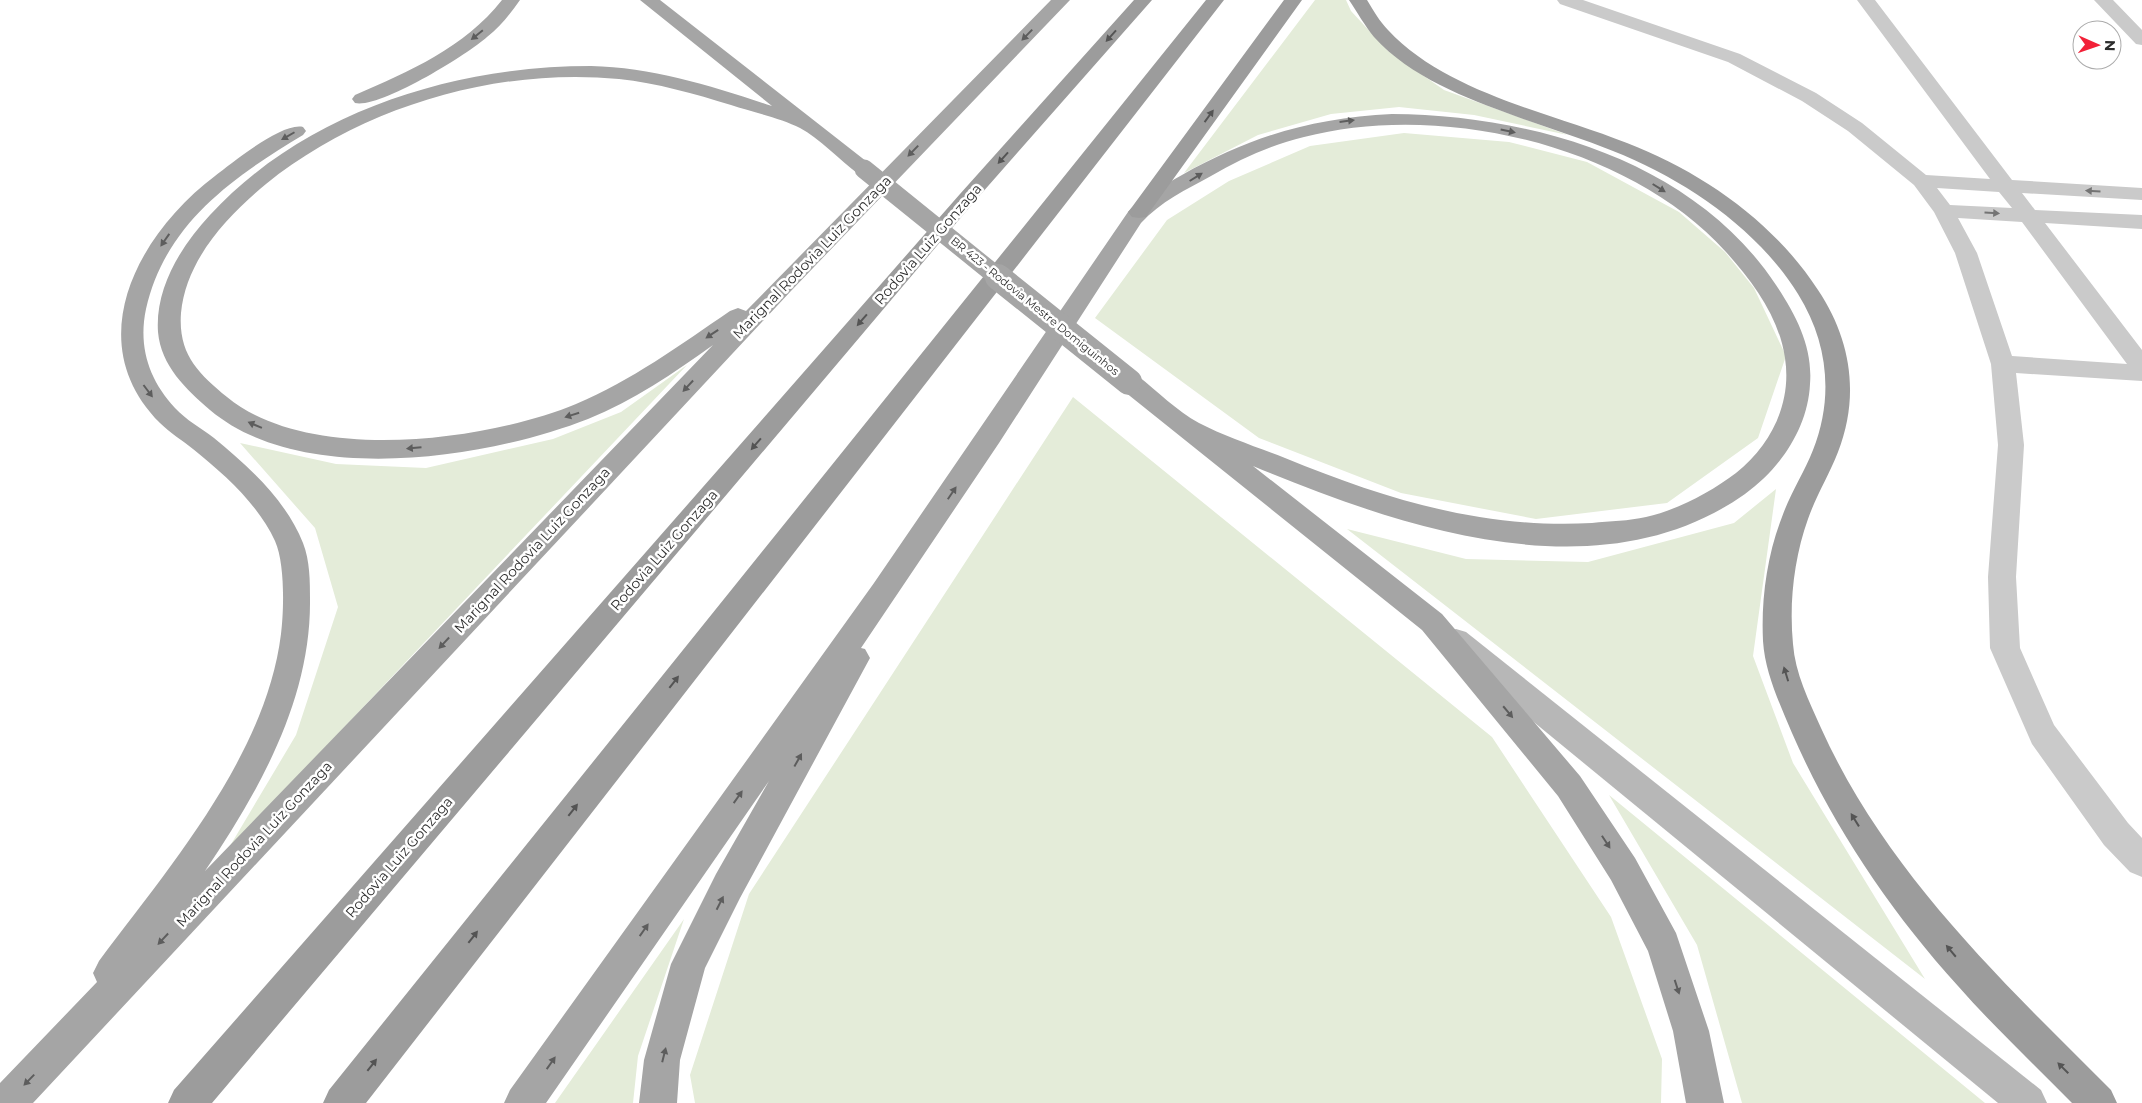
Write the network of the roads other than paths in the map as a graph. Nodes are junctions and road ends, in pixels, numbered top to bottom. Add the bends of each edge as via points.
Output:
1 (510, 0) edge
2 (649, 0) edge
3 (1061, 0) edge
4 (1143, 0) edge
5 (1215, 0) edge
6 (1293, 0) edge
7 (1358, 0) edge
8 (1566, 0) edge
9 (1866, 0) edge
10 (2103, 0) edge
11 (684, 8) dead end
12 (2142, 40) edge
13 (702, 41) junction
14 (806, 124) junction
15 (1921, 181) junction
16 (2006, 186) junction
17 (2142, 194) edge
18 (1944, 210) junction
19 (1139, 212) junction
20 (2025, 214) junction
21 (2142, 222) edge
22 (782, 287) junction
23 (2004, 364) junction
24 (2142, 368) edge
25 (2142, 372) edge
26 (1186, 428) junction
27 (934, 519) junction
28 (1432, 622) junction
29 (2142, 861) edge
30 (52, 1057) junction
31 (7, 1103) edge
32 (187, 1103) edge
33 (342, 1103) edge
34 (523, 1103) edge
35 (658, 1103) edge
36 (1705, 1103) edge
37 (2028, 1103) edge
38 (2098, 1103) edge

1 -> 30 main road via 488,26 435,64 306,125 242,165 183,217 163,242 143,278 131,334 133,360 143,385 166,414 244,476 270,510 290,543 296,584 297,636 284,694 258,755 212,831
2 - 13 main road, BR 423 - Rodovia Mestre Domiguinhos
3 -> 22 main road, Marignal Rodovia Luiz Gonzaga
4 -> 32 highway, Rodovia Luiz Gonzaga via 967,198
33 -> 5 highway
19 -> 6 highway
38 -> 7 highway via 1952,953 1897,882 1855,821 1818,757 1793,697 1778,647 1782,564 1793,523 1828,446 1839,408 1838,367 1826,328 1809,294 1784,260 1747,224 1701,190 1659,165 1615,145 1496,102 1432,74 1376,30
8 - 15 street via 1734,58 1809,97 1855,127
9 - 16 street
10 - 12 street
11 - 13 main road
13 - 14 main road, BR 423 - Rodovia Mestre Domiguinhos
22 -> 14 main road via 670,363 580,412 522,432 456,444 390,450 325,446 278,435 236,418 210,399 183,368 171,344 176,279 195,246 222,211 255,180 297,150 336,130 419,96 519,76 558,72 618,73 691,87
14 - 26 main road, BR 423 - Rodovia Mestre Domiguinhos, bridge
15 - 16 street
15 - 18 street
17 -> 16 street
16 - 20 street
18 -> 20 street
18 - 23 street via 1966,253
19 -> 26 main road via 1237,153 1309,129 1344,121 1378,119 1459,122 1492,127 1570,146 1648,181 1682,202 1739,249 1766,282 1798,350 1795,401 1782,438 1762,464 1731,492 1647,527 1585,535 1484,531 1420,517 1365,499
27 -> 19 main road
20 - 21 street
20 - 24 street
22 -> 30 main road, Marignal Rodovia Luiz Gonzaga
23 - 25 street
23 - 29 street via 2010,445 2002,577 2005,648 2043,734 2116,834
26 - 28 main road, BR 423 - Rodovia Mestre Domiguinhos
34 -> 27 main road
35 -> 27 main road via 662,1060 689,964 791,773
28 -> 36 main road, BR 423 - Rodovia Mestre Domiguinhos via 1569,786 1623,869 1664,945 1691,1031
28 - 37 main road
30 -> 31 main road, Marignal Rodovia Luiz Gonzaga

